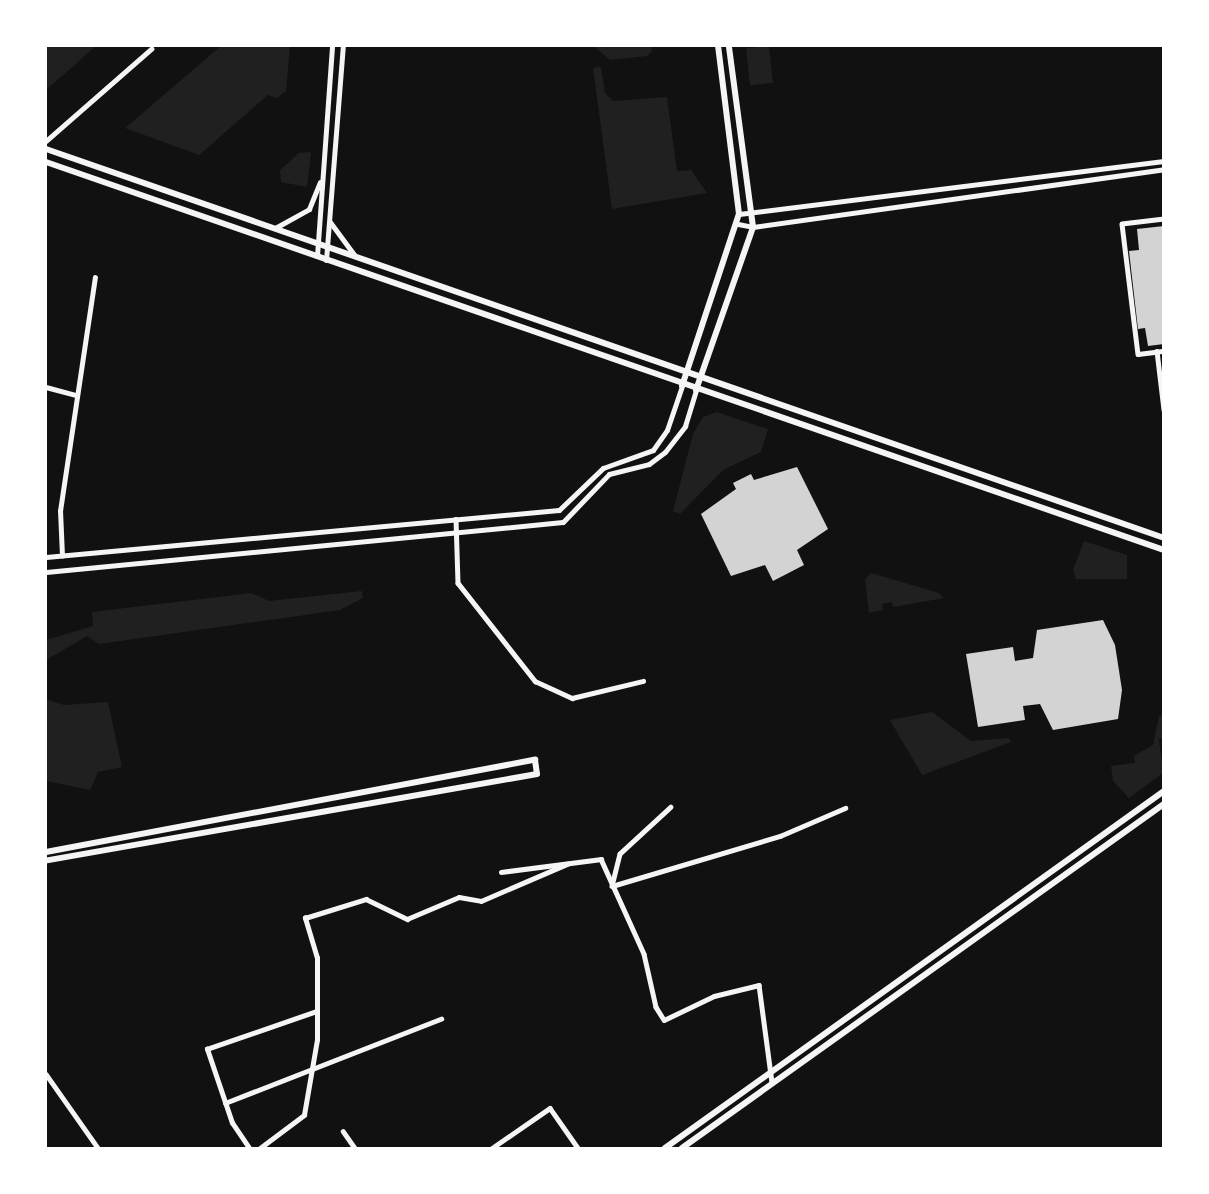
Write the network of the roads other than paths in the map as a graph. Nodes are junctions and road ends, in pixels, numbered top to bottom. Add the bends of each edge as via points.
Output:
1 (331, 46) edge
2 (343, 46) edge
3 (718, 46) edge
4 (729, 46) edge
5 (151, 50) dead end
6 (46, 141) edge
7 (46, 149) edge
8 (1164, 161) edge
9 (46, 162) edge
10 (1164, 169) edge
11 (322, 179) junction
12 (751, 213) junction
13 (739, 214) junction
14 (1164, 219) edge
15 (329, 222) junction
16 (738, 223) junction
17 (753, 227) junction
18 (275, 228) junction
19 (318, 243) junction
20 (327, 246) junction
21 (317, 256) junction
22 (355, 256) junction
23 (326, 260) junction
24 (95, 278) dead end
25 (1157, 351) junction
26 (1164, 351) edge
27 (687, 372) junction
28 (700, 377) junction
29 (682, 386) junction
30 (46, 387) edge
31 (696, 390) junction
32 (75, 395) junction
33 (1164, 410) edge
34 (456, 519) junction
35 (456, 533) junction
36 (1164, 538) edge
37 (1164, 550) edge
38 (62, 556) junction
39 (46, 557) edge
40 (46, 572) edge
41 (643, 681) dead end
42 (1164, 791) edge
43 (1164, 804) edge
44 (671, 807) dead end
45 (845, 808) dead end
46 (46, 852) edge
47 (46, 861) edge
48 (567, 864) junction
49 (501, 872) dead end
50 (612, 886) junction
51 (317, 1011) junction
52 (441, 1019) dead end
53 (312, 1069) junction
54 (46, 1074) edge
55 (770, 1074) junction
56 (773, 1084) junction
57 (225, 1103) junction
58 (343, 1131) dead end
59 (98, 1149) edge
60 (249, 1149) edge
61 (260, 1149) edge
62 (355, 1149) edge
63 (492, 1149) edge
64 (578, 1149) edge
65 (665, 1149) edge
66 (682, 1149) edge

1 - 11 street
2 - 15 street
3 - 13 main road
4 - 12 main road
5 - 6 street
7 - 18 main road
8 - 12 street
9 - 21 main road
10 - 17 street
11 - 18 street via 309,209
11 - 19 street
12 - 13 street
12 - 17 main road
13 - 16 main road
14 - 25 street via 1122,224 1138,354
15 - 20 street
15 - 22 street
16 - 17 street
16 - 27 main road
17 - 28 main road
18 - 19 main road
19 - 20 main road
19 - 21 street
20 - 22 main road
20 - 23 street
21 - 23 main road
22 - 27 main road
23 - 29 main road
24 - 32 street
25 - 26 street
25 - 33 street
27 - 28 main road
27 - 29 main road
28 - 31 main road
28 - 36 main road
29 - 31 main road
29 - 34 street via 659,443 645,456 603,468 564,508
30 - 32 street
31 - 35 street via 685,426 665,452 649,464 609,474 563,522
31 - 37 main road
32 - 38 street via 60,511
34 - 35 street
34 - 38 street
35 - 40 street
35 - 41 street via 458,583 535,681 572,698
38 - 39 street
42 - 55 main road
43 - 56 main road
44 - 50 street via 620,854
45 - 50 street via 780,836
46 - 47 main road via 535,760 537,774
48 - 49 street
48 - 50 street via 601,859
48 - 51 street via 481,901 459,897 407,919 366,899 305,918 317,958
50 - 55 street via 644,954 656,1007 664,1020 714,996 759,985
51 - 53 street
51 - 57 street via 207,1049
52 - 53 street
53 - 57 street
53 - 61 street via 304,1115
54 - 59 street
55 - 56 street
55 - 65 main road
56 - 66 main road
57 - 60 street
58 - 62 street
63 - 64 street via 550,1108

